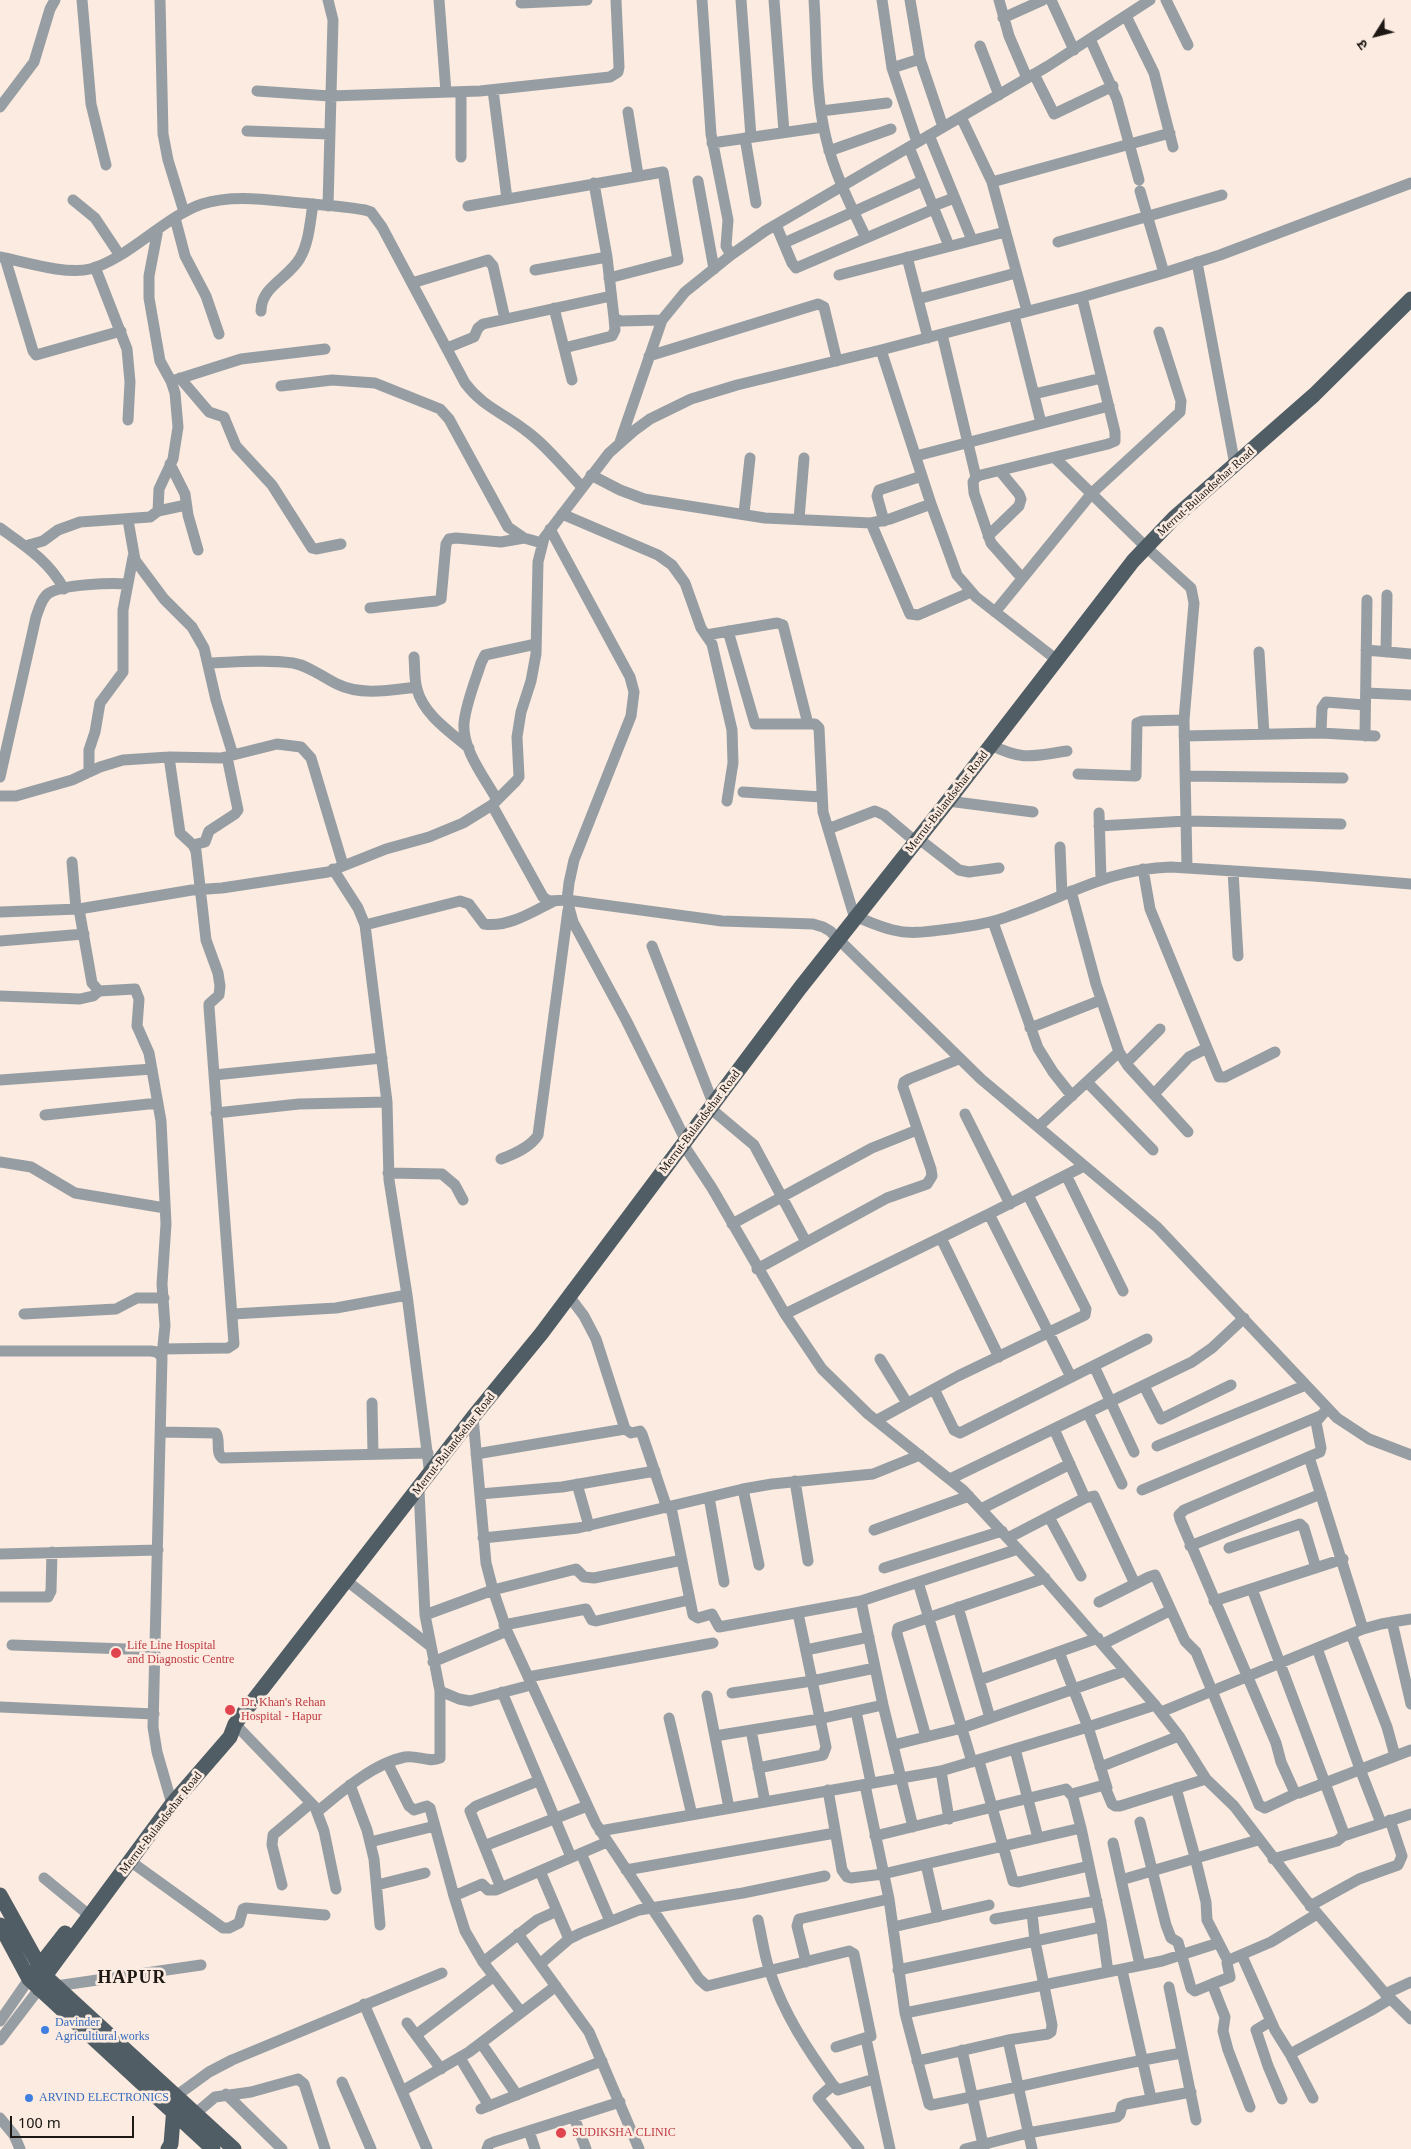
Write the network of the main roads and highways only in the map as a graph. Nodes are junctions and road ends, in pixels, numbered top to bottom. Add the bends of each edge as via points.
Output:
1 (1411, 299) edge
2 (171, 1799) junction
3 (0, 1895) edge
4 (0, 1925) edge
5 (42, 1979) junction
6 (112, 2047) junction
7 (176, 2096) junction
8 (173, 2113) junction
9 (171, 2147) edge
10 (213, 2149) edge
11 (234, 2149) edge

1 - 2 main road, Merrut-Bulandsehar Road via 1314,394 1174,518 1146,547 839,940 419,1490 234,1725 224,1732
2 - 5 main road, Merrut-Bulandsehar Road via 130,1861
2 - 5 main road via 84,1911
3 - 5 main road
4 - 5 main road
5 - 6 main road
6 - 7 main road
6 - 8 main road
7 - 8 main road
7 - 11 main road
8 - 9 main road
8 - 10 main road

